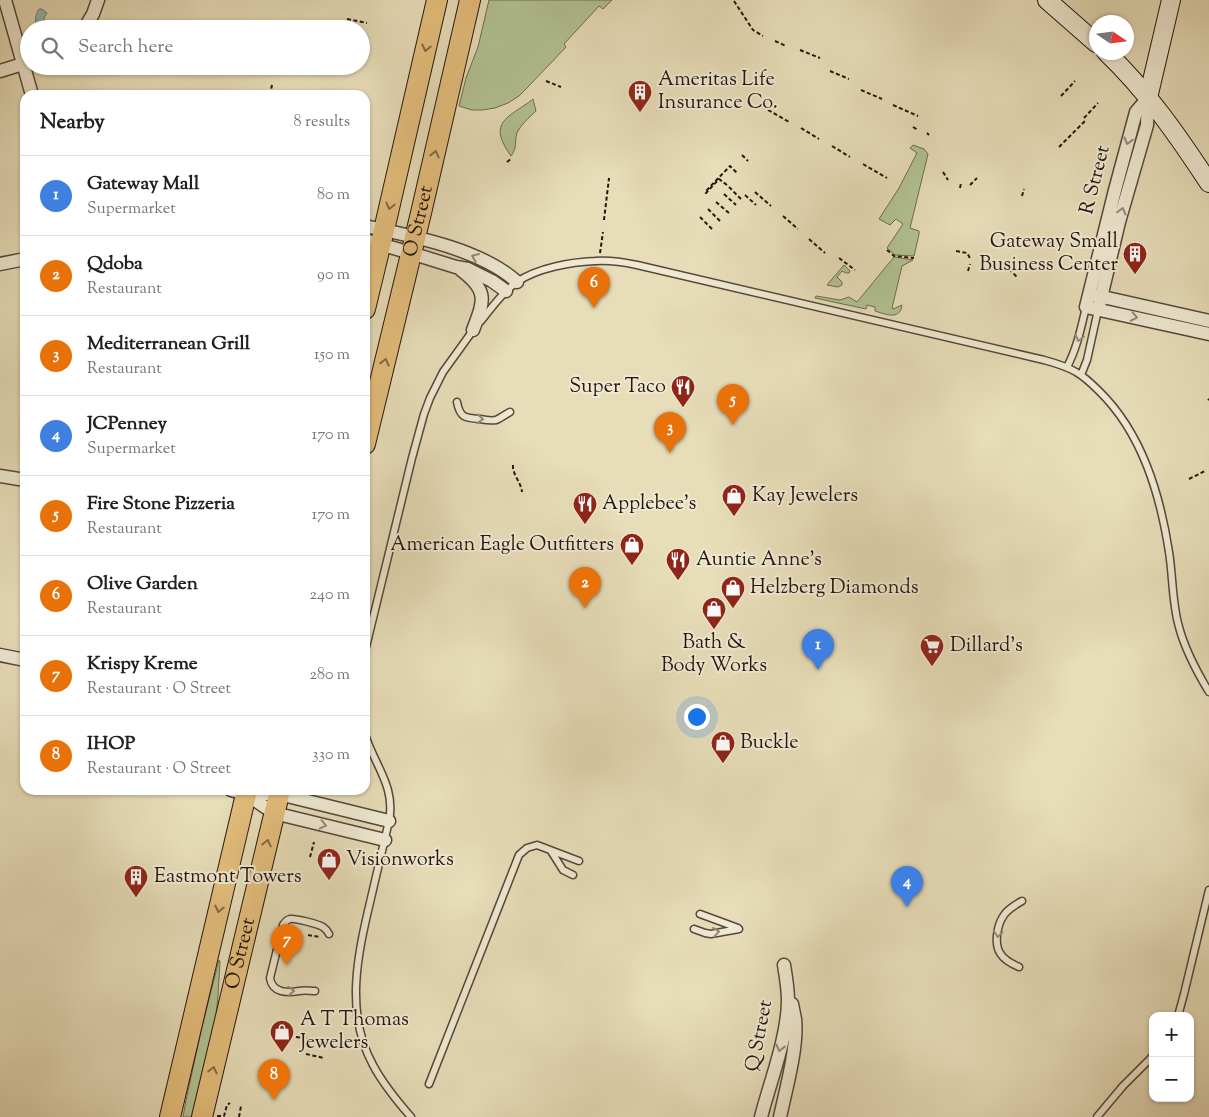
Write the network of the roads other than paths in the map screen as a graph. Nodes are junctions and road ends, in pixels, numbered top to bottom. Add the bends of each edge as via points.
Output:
1 (5, 0) edge
2 (98, 0) edge
3 (437, 0) edge
4 (470, 0) edge
5 (1047, 0) edge
6 (1171, 0) edge
7 (89, 20) edge
8 (1089, 37) edge
9 (20, 45) edge
10 (1113, 60) edge
11 (20, 65) edge
12 (0, 71) edge
13 (28, 75) edge
14 (31, 90) edge
15 (1148, 98) junction
16 (1209, 183) edge
17 (377, 238) edge
18 (413, 245) junction
19 (20, 260) edge
20 (0, 264) edge
21 (456, 268) junction
22 (370, 279) edge
23 (517, 282) junction
24 (506, 291) junction
25 (1096, 295) junction
26 (1092, 308) junction
27 (1209, 321) edge
28 (473, 330) junction
29 (1209, 334) edge
30 (1067, 367) junction
31 (1081, 375) junction
32 (457, 402) dead end
33 (510, 412) dead end
34 (370, 423) edge
35 (0, 476) edge
36 (20, 479) edge
37 (370, 630) edge
38 (0, 655) edge
39 (20, 659) edge
40 (1209, 692) edge
41 (370, 748) edge
42 (240, 795) edge
43 (247, 795) edge
44 (279, 795) edge
45 (292, 795) edge
46 (274, 814) junction
47 (389, 820) junction
48 (385, 840) junction
49 (552, 850) junction
50 (578, 861) dead end
51 (573, 875) dead end
52 (1209, 890) edge
53 (1022, 901) dead end
54 (700, 914) dead end
55 (694, 929) dead end
56 (328, 936) road end
57 (1018, 967) dead end
58 (315, 990) dead end
59 (1179, 1012) edge
60 (1152, 1057) edge
61 (429, 1084) dead end
62 (210, 1116) edge
63 (170, 1117) edge
64 (411, 1117) edge
65 (761, 1117) edge
66 (780, 1117) edge
67 (1097, 1117) edge

1 - 9 street
2 - 7 street
3 -> 17 main road, O Street
18 -> 4 main road, O Street
5 - 8 main road
6 - 15 main road, R Street
10 - 15 main road
11 - 12 street
13 - 14 street
15 - 16 main road
15 - 25 street, R Street via 1136,112 1115,190
17 - 18 street
17 - 22 main road, O Street
18 - 21 street
23 -> 18 street via 476,256
34 -> 18 main road, O Street
19 - 20 street
21 - 24 street via 468,268 479,273
21 - 28 street via 480,289 480,310
23 - 24 lane
23 - 30 lane via 532,274 570,264 596,260 623,262
24 - 28 lane
25 - 26 street, R Street
25 - 27 street
26 -> 29 street
26 -> 30 lane
26 - 31 lane via 1087,360
28 - 37 lane via 444,372 424,414
30 - 31 lane
31 - 40 lane via 1114,406 1145,462 1164,520 1179,628
32 -> 33 lane via 458,410 467,418 494,420
35 - 36 street
38 - 39 street
41 - 47 lane via 390,791
42 -> 63 main road, O Street
43 - 46 street
44 - 46 main road, O Street
45 - 47 street
46 -> 48 street
62 -> 46 main road, O Street
47 - 48 lane
48 - 64 lane via 361,942 356,1006 362,1038 372,1064 388,1090
49 - 50 lane
49 - 51 lane via 563,870
49 - 61 lane via 537,845 520,855
52 - 59 lane
53 -> 57 lane via 1004,915 997,934 999,952
55 -> 54 lane via 711,934 739,929
56 -> 58 lane via 325,928 319,925 287,920 270,978 276,989 287,993
60 - 67 lane
66 -> 65 street, Q Street via 795,1028 784,965 788,1000 786,1016

